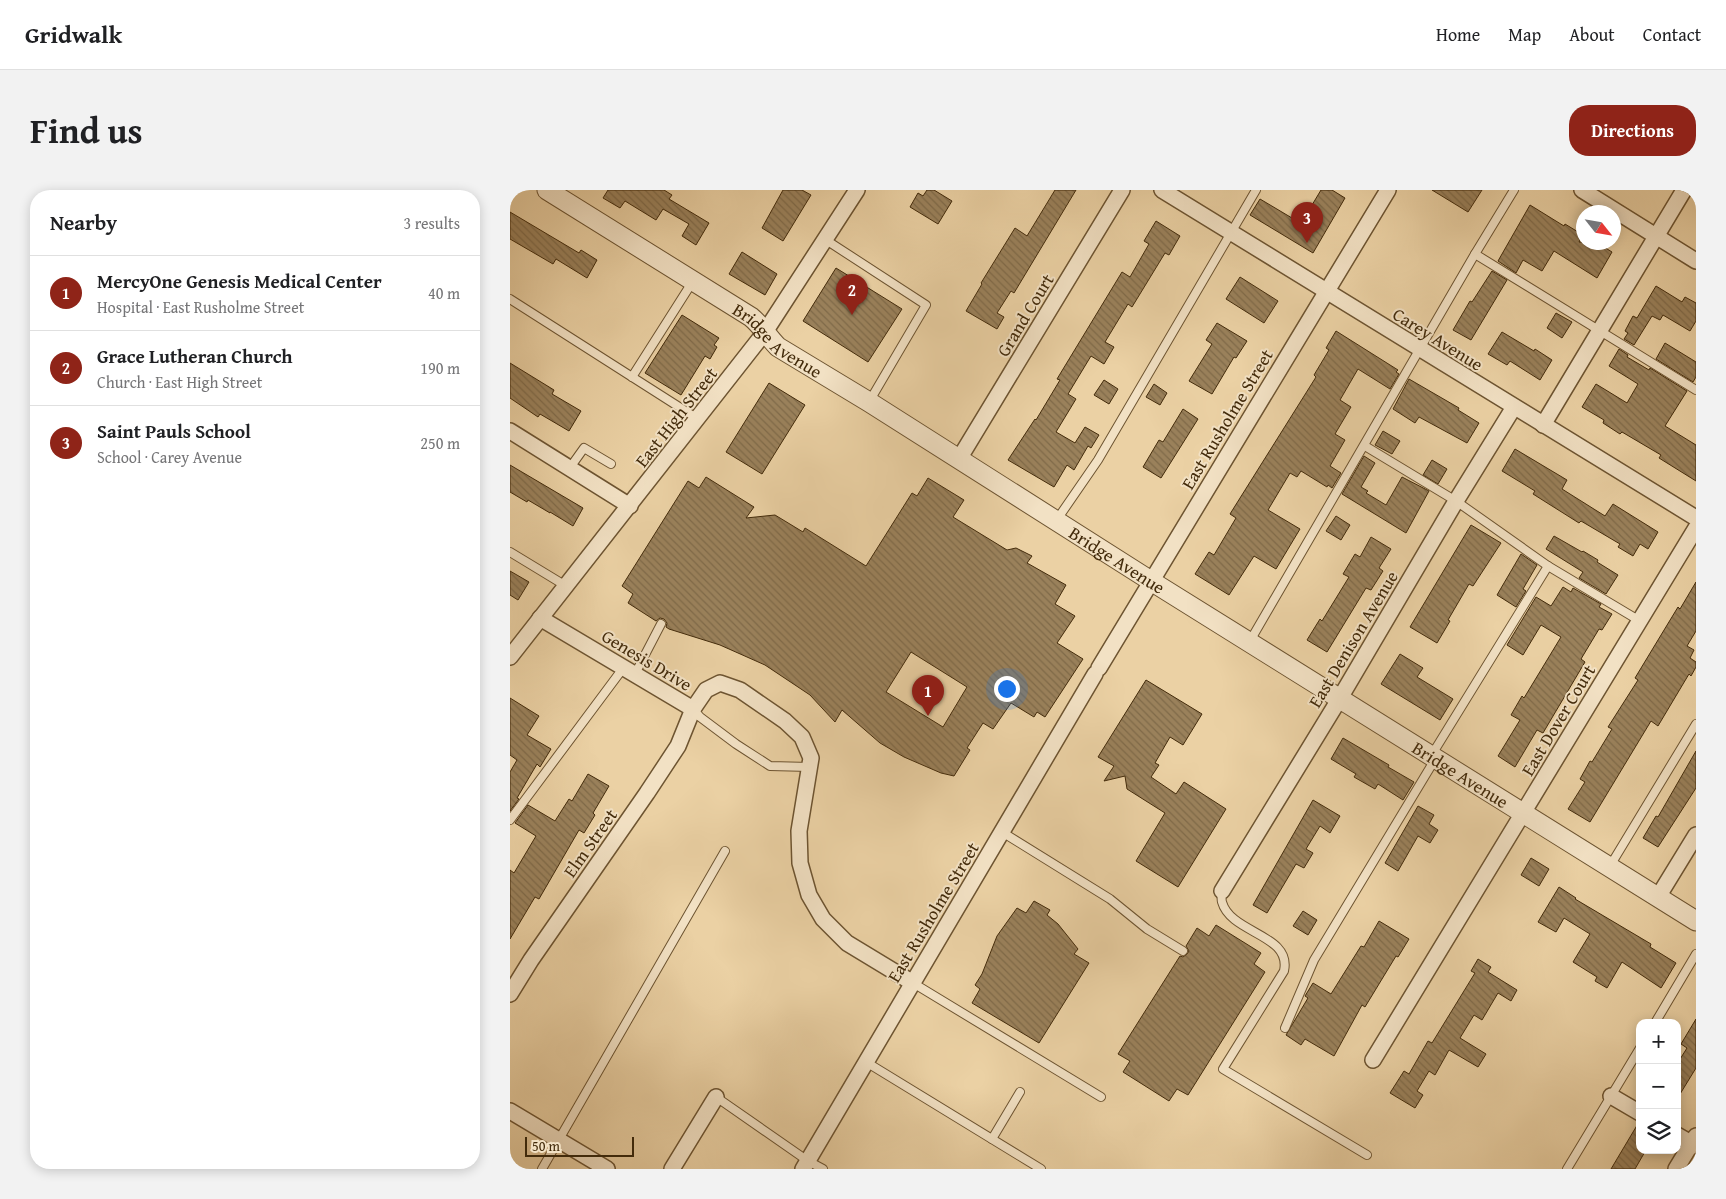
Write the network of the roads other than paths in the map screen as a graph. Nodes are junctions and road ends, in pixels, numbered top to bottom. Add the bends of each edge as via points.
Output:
1 (547, 190) edge
2 (857, 190) edge
3 (1122, 190) edge
4 (1162, 190) edge
5 (1256, 190) edge
6 (1388, 190) edge
7 (1514, 190) edge
8 (1582, 190) edge
9 (1684, 190) edge
10 (1231, 232) junction
11 (1656, 236) junction
12 (826, 240) junction
13 (1475, 254) junction
14 (1696, 261) edge
15 (693, 281) junction
16 (1326, 290) junction
17 (510, 299) edge
18 (1600, 331) junction
19 (766, 332) junction
20 (1420, 350) junction
21 (632, 376) junction
22 (1696, 390) edge
23 (869, 402) junction
24 (1514, 407) junction
25 (698, 419) junction
26 (1543, 426) junction
27 (510, 431) edge
28 (1365, 446) junction
29 (959, 459) junction
30 (612, 464) dead end
31 (570, 469) junction
32 (1456, 501) junction
33 (630, 506) junction
34 (1696, 518) edge
35 (1056, 520) junction
36 (1696, 528) edge
37 (510, 552) edge
38 (1548, 566) junction
39 (1151, 580) junction
40 (566, 586) junction
41 (540, 618) junction
42 (1640, 621) junction
43 (661, 624) dead end
44 (1250, 642) junction
45 (510, 657) edge
46 (629, 670) junction
47 (1340, 698) junction
48 (693, 709) junction
49 (1696, 724) edge
50 (1434, 758) junction
51 (810, 767) junction
52 (1524, 813) junction
53 (510, 820) edge
54 (1002, 832) junction
55 (1696, 835) edge
56 (726, 851) dead end
57 (1610, 867) junction
58 (1222, 891) joint
59 (1658, 897) junction
60 (1696, 920) edge
61 (1183, 951) dead end
62 (1696, 954) edge
63 (913, 983) junction
64 (510, 994) edge
65 (1657, 1019) edge
66 (1285, 1028) dead end
67 (1636, 1055) edge
68 (1373, 1060) dead end
69 (866, 1062) junction
70 (1020, 1092) dead end
71 (1611, 1096) junction
72 (716, 1097) joint
73 (1101, 1097) dead end
74 (510, 1111) edge
75 (1636, 1111) edge
76 (1681, 1137) edge
77 (992, 1139) junction
78 (559, 1140) junction
79 (1694, 1142) edge
80 (1367, 1156) dead end
81 (805, 1165) edge
82 (542, 1169) edge
83 (607, 1169) edge
84 (672, 1169) edge
85 (823, 1169) edge
86 (1041, 1169) edge
87 (1568, 1169) edge
88 (1676, 1169) edge

1 - 15 street, Bridge Avenue
2 - 12 street, East High Street
3 - 29 street, Grand Court
4 - 10 street, Carey Avenue
5 - 10 lane
6 - 16 street, East Rusholme Street
7 - 13 lane
8 - 11 street
9 - 11 street
10 - 16 street, Carey Avenue
10 - 35 lane via 1098,460
11 - 14 street
11 - 18 street
12 - 19 street, East High Street
12 - 23 lane via 926,305
13 - 18 lane
13 - 20 lane
15 - 19 street, Bridge Avenue via 751,318
15 - 21 lane
16 - 20 street, Carey Avenue
16 - 39 street, East Rusholme Street
17 - 21 lane
18 - 22 lane
18 - 26 street
19 - 23 street, Bridge Avenue via 778,347
19 - 25 street, East High Street
20 - 24 street, Carey Avenue
20 - 28 lane
21 - 25 lane
23 - 29 street, Bridge Avenue
24 - 26 street, Carey Avenue
24 - 32 street, East Denison Avenue
25 - 33 street, East High Street
26 - 34 street, Carey Avenue
27 - 31 street
28 - 32 lane
28 - 44 lane
29 - 35 street, Bridge Avenue
30 - 31 lane via 584,448
31 - 33 street
32 - 38 lane
32 - 47 street, East Denison Avenue
33 - 40 street, East High Street
35 - 39 street, Bridge Avenue
36 - 42 street, East Dover Court
37 - 40 lane
38 - 42 lane
38 - 50 lane via 1436,748
39 - 44 street, Bridge Avenue
39 - 54 street, East Rusholme Street
40 - 41 street, East High Street
41 - 45 street, East High Street
41 - 46 street, Genesis Drive
42 - 52 street, East Dover Court
43 - 46 lane
44 - 47 street, Bridge Avenue
46 - 48 street, Genesis Drive
46 - 53 lane
47 - 50 street, Bridge Avenue
47 - 58 street, East Denison Avenue
48 - 51 lane via 736,744 770,766
48 - 51 street, Genesis Drive via 706,690 720,683 740,690 785,721 802,738 811,758
48 - 64 street, Elm Street via 678,746 530,960
49 - 57 lane
50 - 52 street, Bridge Avenue
50 - 66 lane via 1314,960
51 - 63 street, Genesis Drive via 799,831 800,863 809,894 823,919 847,943
52 - 57 street, Bridge Avenue
52 - 68 street, East Dover Court
54 - 61 lane via 1110,899 1147,929
54 - 63 street, East Rusholme Street
55 - 59 street
56 - 78 lane
57 - 59 street, Bridge Avenue
58 - 80 lane via 1222,902 1231,918 1277,947 1284,954 1286,964 1223,1069
59 - 60 street, Bridge Avenue
62 - 65 lane
63 - 69 street, East Rusholme Street
63 - 73 lane
67 - 71 lane
69 - 77 lane
69 - 81 street, East Rusholme Street
70 - 77 lane
71 - 75 street
71 - 87 lane
72 - 81 lane
72 - 84 street
74 - 78 street
76 - 79 street
77 - 86 lane
78 - 82 lane
78 - 83 street
79 - 88 street
81 - 85 lane

